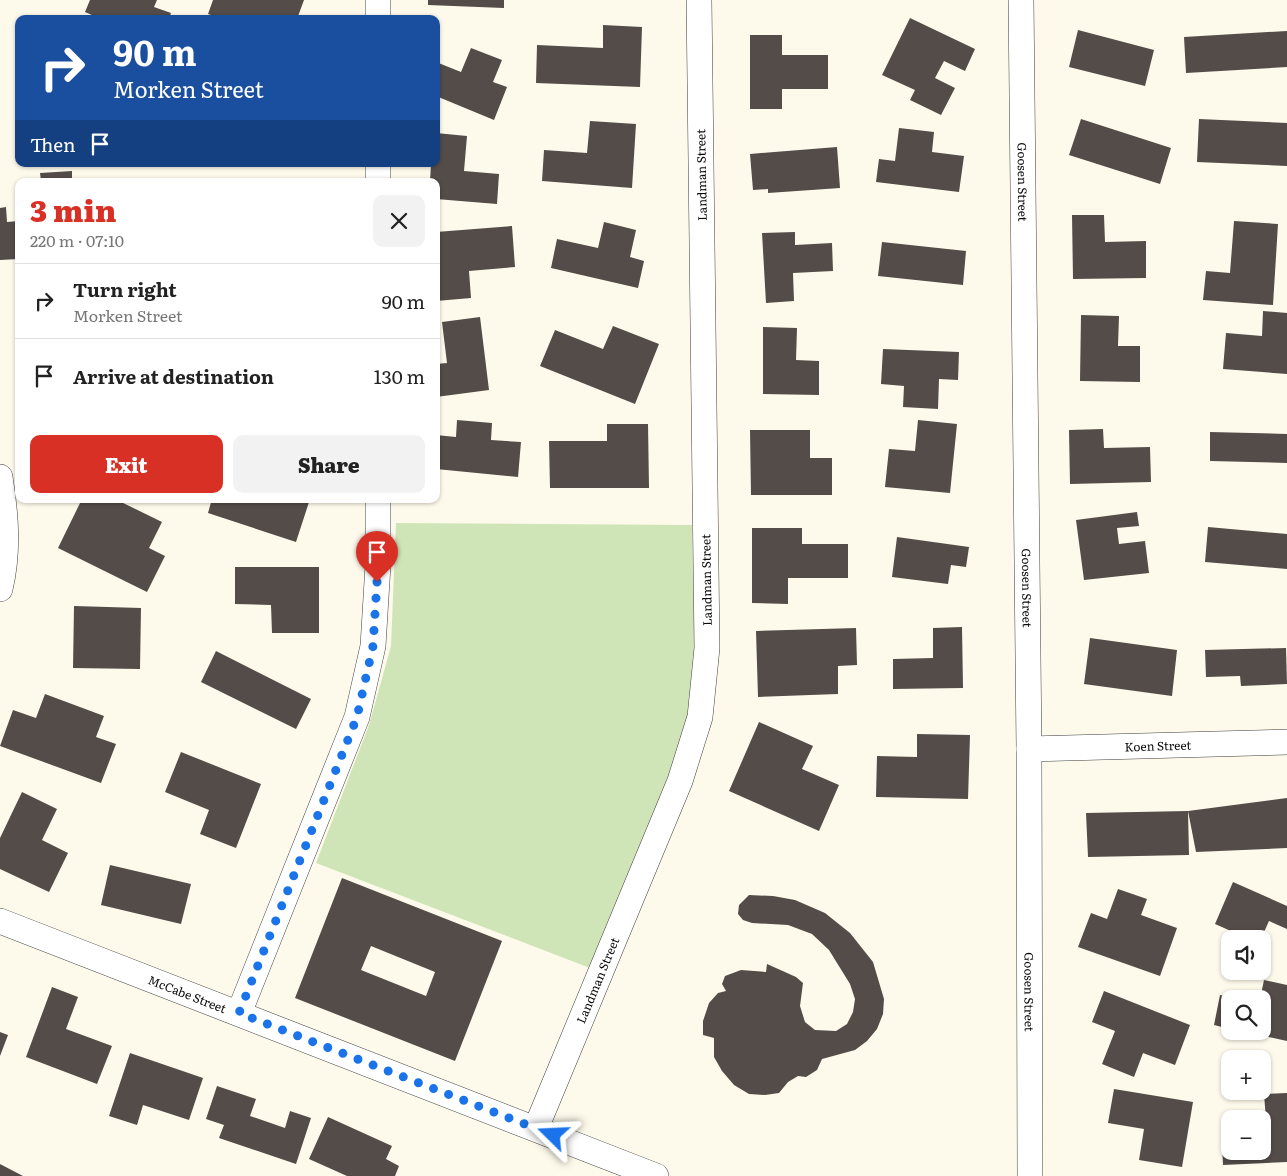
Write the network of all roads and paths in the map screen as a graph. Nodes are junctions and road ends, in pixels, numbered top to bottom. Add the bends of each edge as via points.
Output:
1 (378, 0) edge
2 (699, 0) edge
3 (1022, 0) edge
4 (378, 15) edge
5 (0, 477) edge
6 (378, 503) edge
7 (0, 589) edge
8 (1287, 742) edge
9 (1029, 749) junction
10 (0, 921) edge
11 (239, 1013) junction
12 (536, 1128) junction
13 (656, 1176) edge
14 (1030, 1176) edge

1 - 4 street
2 - 12 street, Landman Street via 707,648 700,717 680,781
3 - 9 street, Goosen Street
5 - 7 street via 6,515 4,574
6 - 11 street via 373,646 357,717
8 - 9 street, Koen Street
9 - 14 street, Goosen Street
10 - 11 street, McCabe Street
11 - 12 street, McCabe Street
12 - 13 street, McCabe Street

